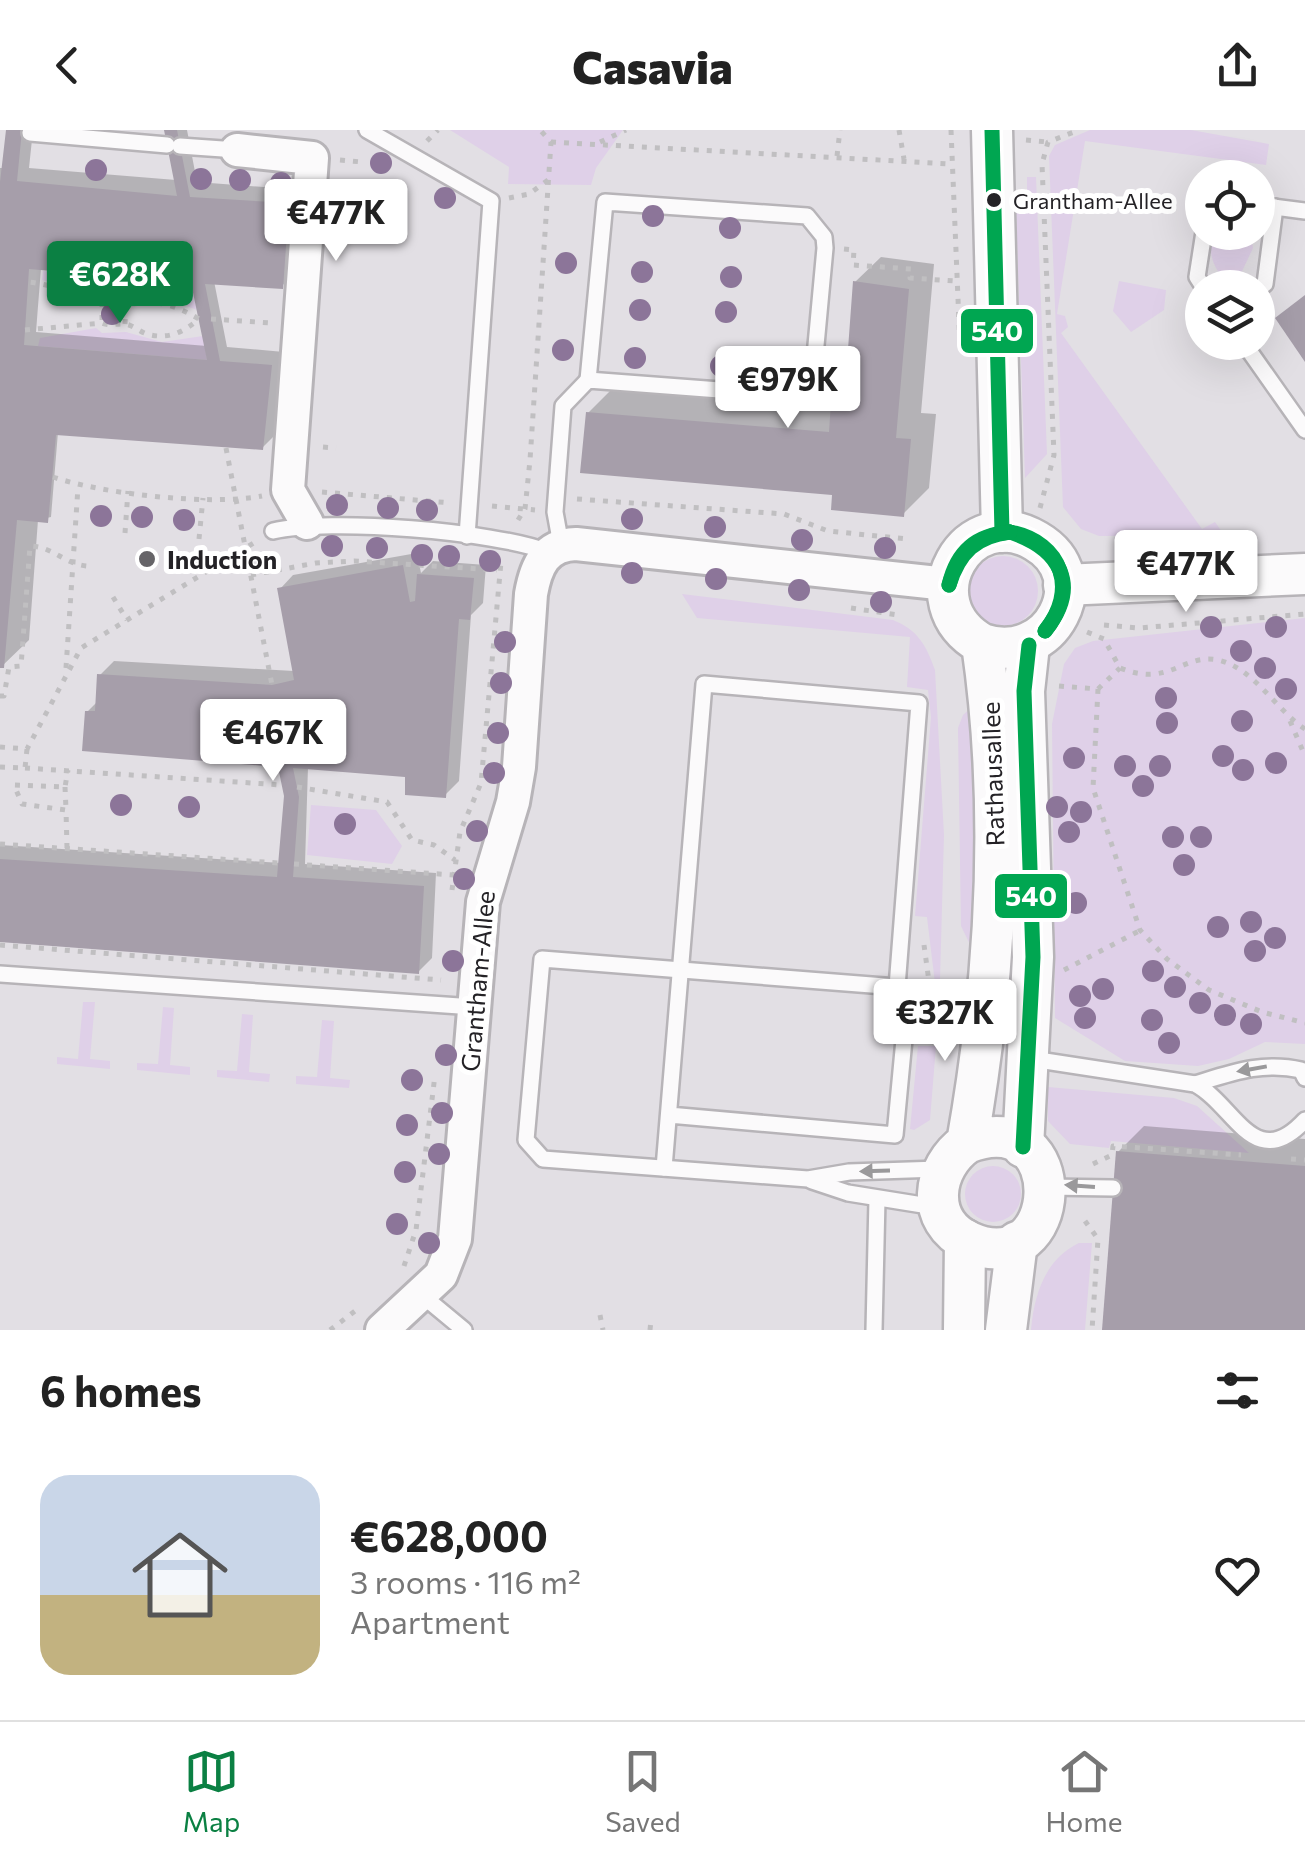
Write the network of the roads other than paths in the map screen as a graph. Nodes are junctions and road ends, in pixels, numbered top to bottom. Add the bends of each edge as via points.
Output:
1 (367, 130) edge
2 (992, 130) edge
3 (30, 133) dead end
4 (237, 150) joint
5 (1275, 207) edge
6 (1305, 211) edge
7 (816, 356) dead end
8 (1256, 360) edge
9 (588, 380) junction
10 (759, 393) dead end
11 (1305, 430) edge
12 (307, 523) junction
13 (273, 531) road end
14 (467, 536) junction
15 (1020, 537) junction
16 (555, 548) junction
17 (1305, 574) edge
18 (948, 584) junction
19 (1064, 584) junction
20 (982, 644) junction
21 (1029, 645) junction
22 (681, 969) junction
23 (0, 974) edge
24 (897, 987) junction
25 (475, 994) junction
26 (1025, 1059) junction
27 (1305, 1078) edge
28 (1195, 1084) junction
29 (669, 1115) junction
30 (1305, 1120) edge
31 (1024, 1147) junction
32 (955, 1156) junction
33 (664, 1168) junction
34 (808, 1180) junction
35 (1047, 1187) junction
36 (1113, 1188) dead end
37 (877, 1199) junction
38 (939, 1209) junction
39 (965, 1240) junction
40 (1018, 1242) junction
41 (424, 1296) junction
42 (382, 1330) edge
43 (464, 1330) edge
44 (874, 1330) edge
45 (964, 1330) edge
46 (1006, 1330) edge

1 - 14 lane via 492,201
2 - 15 street
3 - 4 lane
4 - 12 street via 312,158 288,490
5 - 6 lane
7 - 9 lane via 825,248 806,216 604,202
8 - 11 lane
9 - 10 lane
9 - 16 lane via 563,406
12 - 13 lane
12 - 14 lane
14 - 16 lane
15 - 18 street via 986,535 964,549
15 - 19 street via 1056,560
16 - 18 street
16 - 25 street, Grantham-Allee via 534,573 513,802 487,878
17 - 19 street
18 - 20 street, Rathausallee via 956,622
19 - 21 street via 1059,615
20 - 21 street
20 - 32 street, Rathausallee via 989,691 994,965
21 - 26 street, Rathausallee via 1024,691 1032,957
22 - 24 lane
22 - 24 lane via 704,684 919,703
22 - 29 lane
22 - 33 lane via 542,959 526,1140 544,1158
23 - 25 lane
24 - 29 lane via 908,997 895,1135
25 - 41 street, Grantham-Allee via 455,1238 441,1275
26 - 28 lane
26 - 31 street, Rathausallee
27 -> 28 lane via 1301,1070 1283,1066 1254,1067
28 - 30 lane via 1212,1093 1244,1134 1266,1141 1290,1136
29 - 33 lane
31 - 32 street via 996,1137
31 - 35 street
32 -> 34 lane
32 - 38 street, Rathausallee via 937,1190
33 - 34 lane
34 - 37 lane
36 -> 35 lane
35 - 40 street via 1042,1217
37 - 38 lane
37 - 44 lane
38 - 39 street
39 - 40 street via 982,1246
39 - 45 street
40 - 46 street
41 - 42 street, Grantham-Allee
41 - 43 lane

